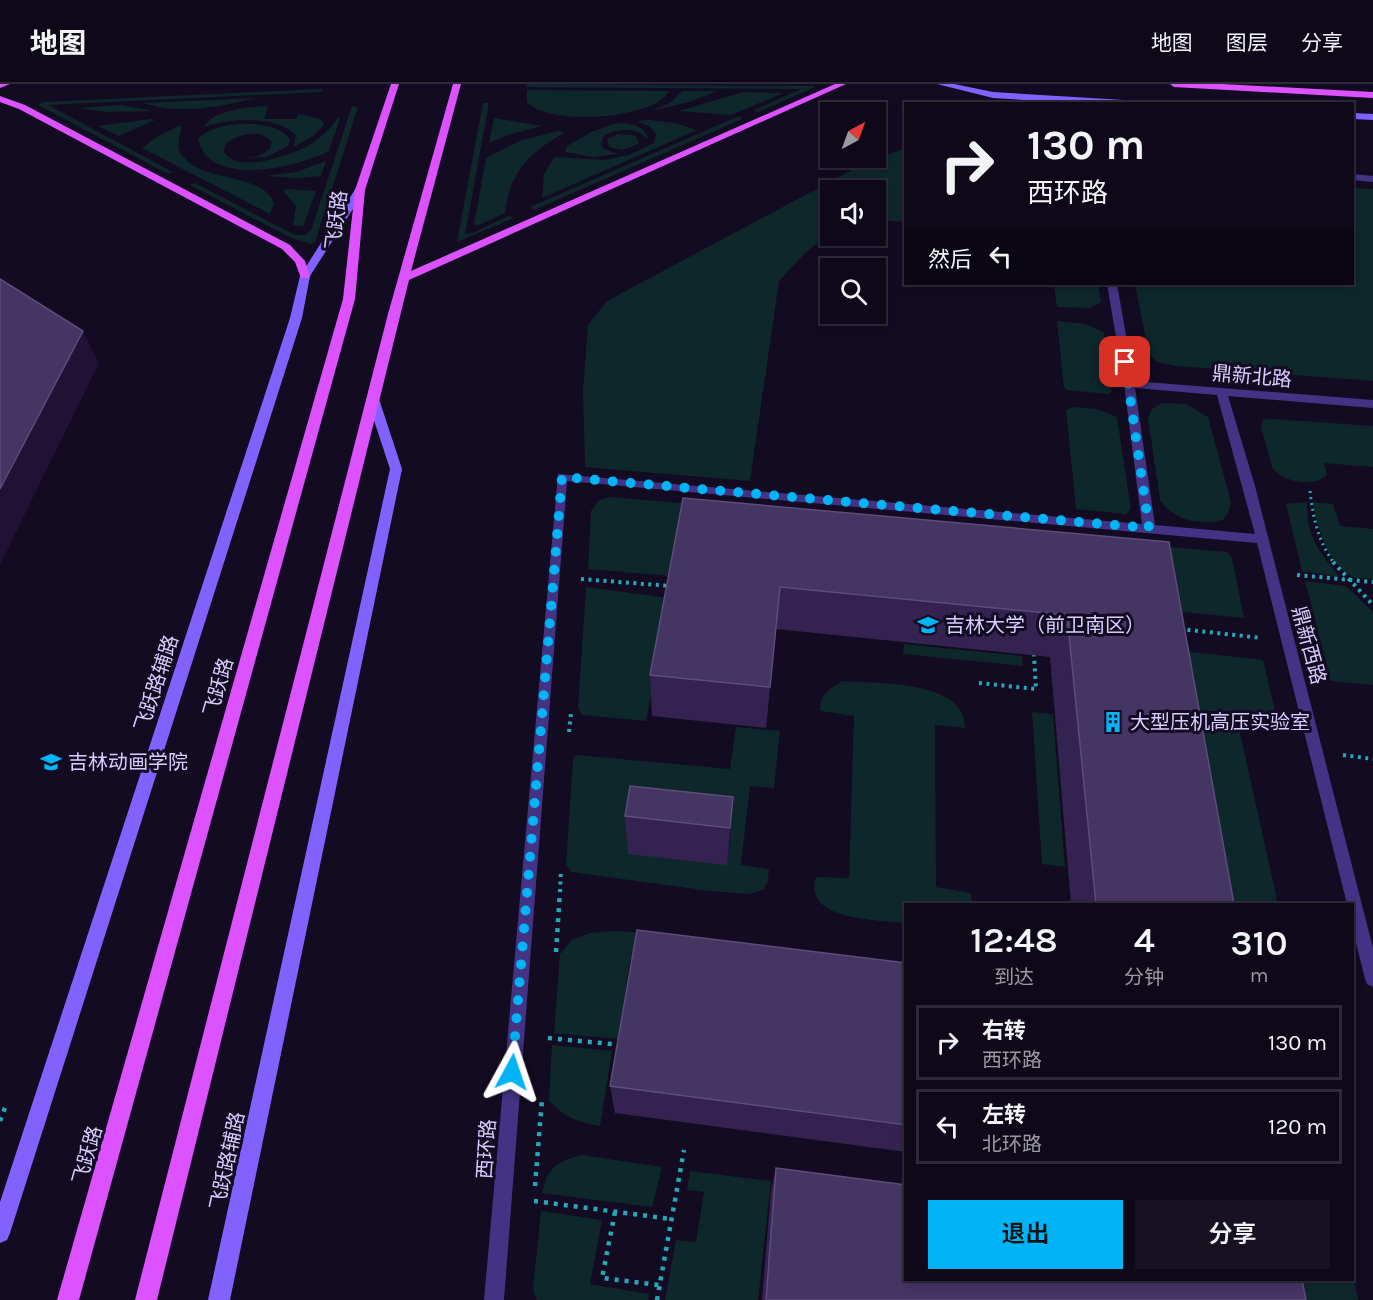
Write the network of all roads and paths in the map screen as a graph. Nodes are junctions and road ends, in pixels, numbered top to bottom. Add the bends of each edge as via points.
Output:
1 (6, 84) edge
2 (395, 84) edge
3 (457, 84) edge
4 (842, 84) edge
5 (941, 84) edge
6 (1174, 84) edge
7 (0, 85) edge
8 (1373, 95) edge
9 (0, 99) edge
10 (1107, 102) edge
11 (1354, 116) edge
12 (1373, 117) edge
13 (1354, 177) edge
14 (1373, 178) edge
15 (360, 190) junction
16 (305, 276) junction
17 (404, 278) junction
18 (1112, 285) edge
19 (1129, 384) junction
20 (1222, 392) junction
21 (373, 399) junction
22 (1373, 404) edge
23 (1310, 492) dead end
24 (1149, 528) junction
25 (1260, 539) junction
26 (1297, 575) dead end
27 (581, 579) dead end
28 (1347, 580) junction
29 (1373, 582) edge
30 (675, 586) edge
31 (1373, 605) edge
32 (1177, 629) edge
33 (1256, 637) dead end
34 (1034, 655) edge
35 (979, 683) dead end
36 (1343, 755) dead end
37 (1373, 759) edge
38 (561, 870) dead end
39 (1353, 903) edge
40 (1354, 905) edge
41 (556, 952) dead end
42 (1373, 979) edge
43 (548, 1038) dead end
44 (626, 1046) edge
45 (542, 1099) dead end
46 (6, 1105) dead end
47 (0, 1121) edge
48 (684, 1150) dead end
49 (535, 1186) dead end
50 (534, 1201) dead end
51 (615, 1212) junction
52 (671, 1219) junction
53 (0, 1233) edge
54 (659, 1285) junction
55 (68, 1300) edge
56 (146, 1300) edge
57 (219, 1300) edge
58 (494, 1300) edge
59 (657, 1300) edge

1 - 7 main road
2 - 15 main road, 飞跃路
3 - 17 main road
4 - 17 main road
5 - 10 street via 993,95
6 - 8 main road
9 - 16 main road via 22,107 286,247 300,261
11 - 12 street
13 - 14 lane
15 - 16 street, 飞跃路辅路
15 - 55 main road, 飞跃路 via 349,299
16 - 53 street, 飞跃路辅路 via 296,318
17 - 21 main road
18 - 19 lane
19 - 20 lane, 鼎新北路
19 - 24 lane
20 - 22 lane, 鼎新北路
20 - 25 lane, 鼎新西路
21 - 56 main road
21 - 57 street, 飞跃路辅路 via 396,469
23 - 28 path via 1318,541
24 - 25 lane
24 - 58 lane, 西环路 via 562,477
25 - 39 lane, 鼎新西路
26 - 28 path
27 - 30 path
28 - 29 path
28 - 31 path
32 - 33 path
34 - 35 path via 1036,689
36 - 37 path
38 - 41 path
40 - 42 lane, 鼎新西路
43 - 44 path
45 - 49 path
46 - 47 path
48 - 52 path
50 - 51 path
51 - 52 path
51 - 54 path via 602,1278
52 - 54 path
54 - 59 path

